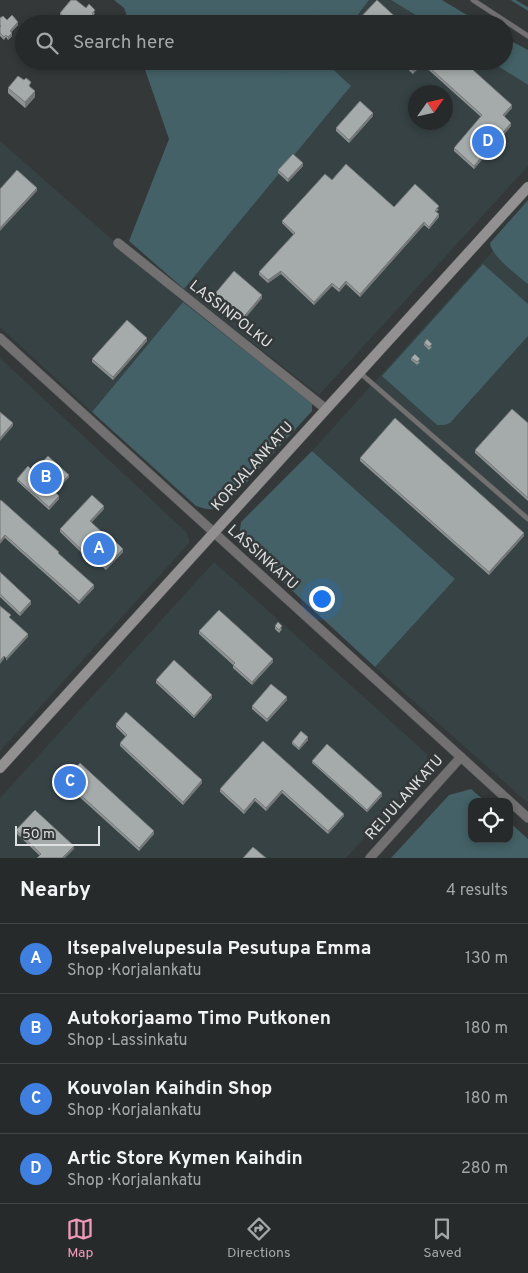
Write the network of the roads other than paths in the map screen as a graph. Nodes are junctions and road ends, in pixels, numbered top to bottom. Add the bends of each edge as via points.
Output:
1 (473, 0) edge
2 (496, 15) edge
3 (513, 26) edge
4 (528, 36) edge
5 (528, 187) edge
6 (118, 243) dead end
7 (0, 338) edge
8 (359, 372) junction
9 (326, 409) junction
10 (528, 519) edge
11 (214, 533) junction
12 (461, 757) junction
13 (0, 768) edge
14 (528, 818) edge
15 (370, 858) edge

1 - 2 lane
3 - 4 lane
5 - 8 street, KORJALANKATU
6 - 9 street, LASSINPOLKU
7 - 11 street, LASSINKATU
8 - 9 street, KORJALANKATU
8 - 10 lane
9 - 11 street, KORJALANKATU
11 - 12 street, LASSINKATU
11 - 13 street, KORJALANKATU
12 - 14 street, LASSINKATU
12 - 15 street, REIJULANKATU

